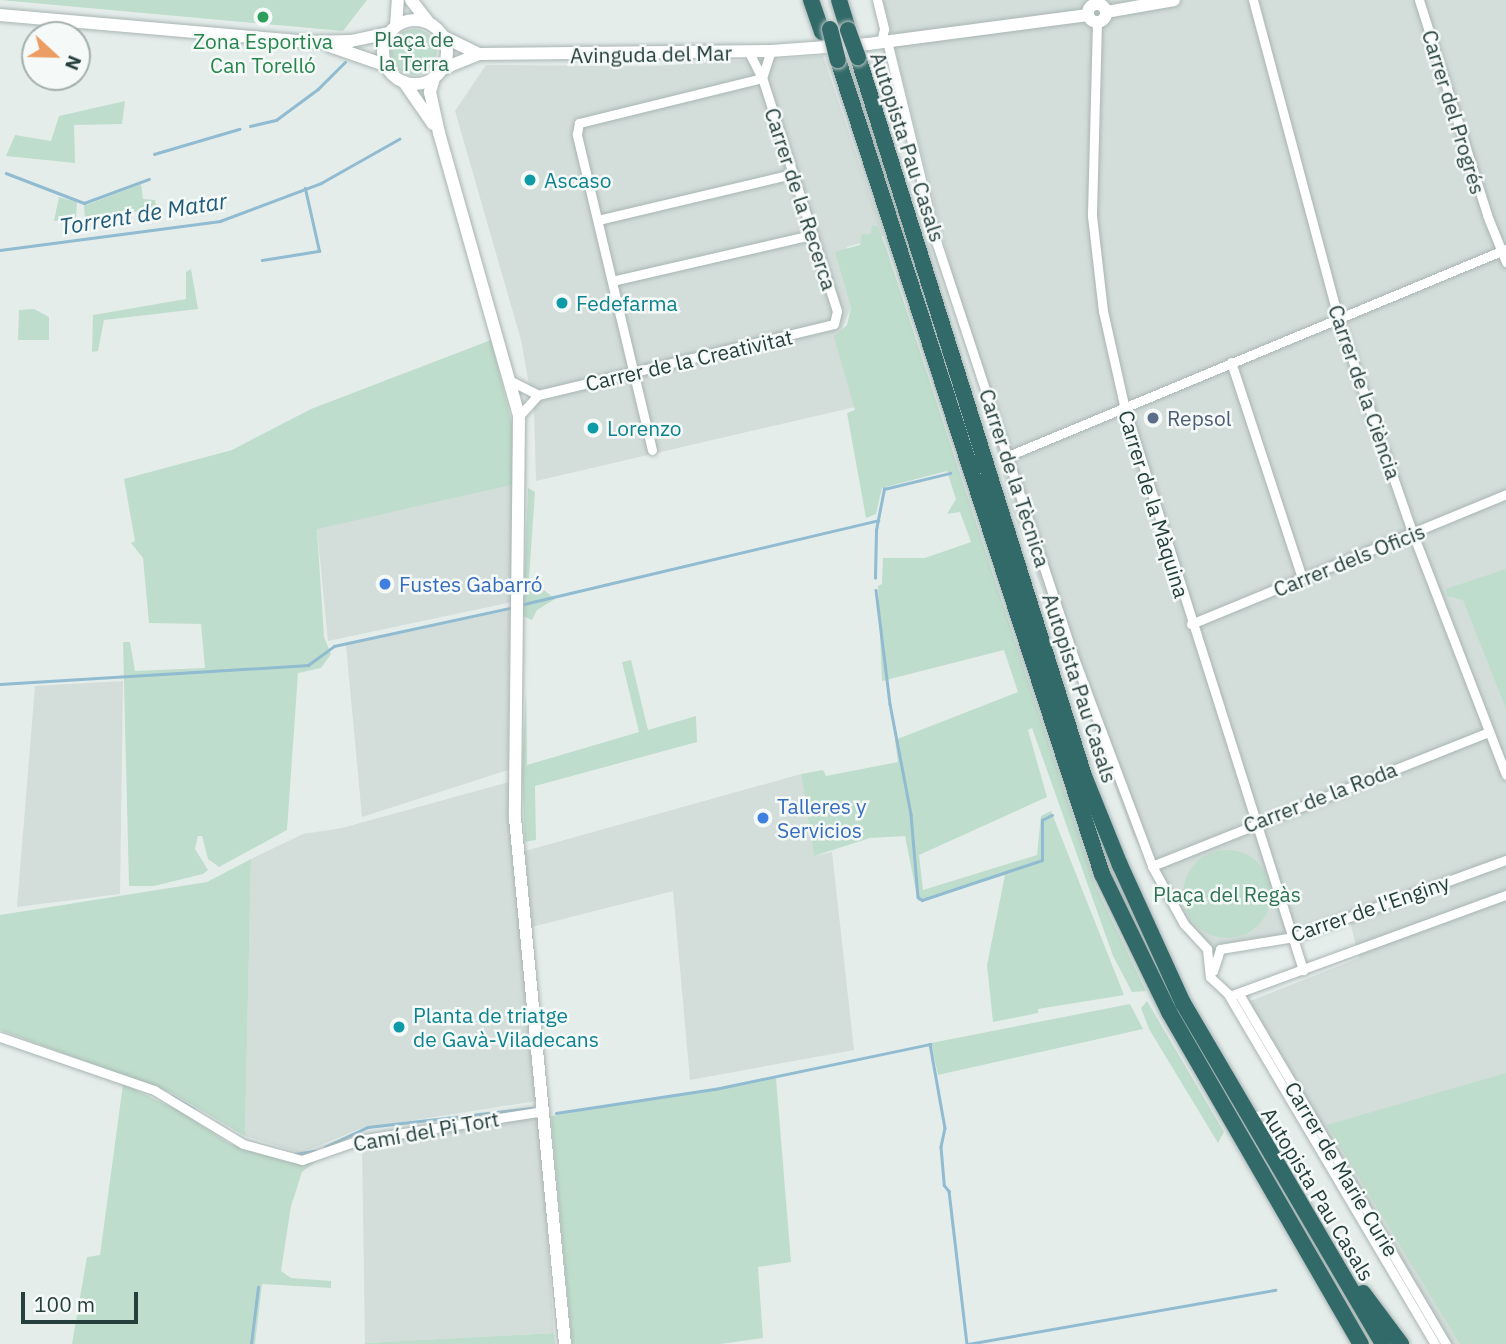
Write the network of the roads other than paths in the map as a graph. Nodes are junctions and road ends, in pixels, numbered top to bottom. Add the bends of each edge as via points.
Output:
1 (398, 0) edge
2 (411, 0) edge
3 (811, 0) edge
4 (821, 0) edge
5 (877, 0) edge
6 (1174, 0) edge
7 (1253, 0) edge
8 (1419, 0) edge
9 (843, 11) edge
10 (1097, 11) edge
11 (0, 15) edge
12 (429, 23) junction
13 (392, 29) junction
14 (825, 36) junction
15 (444, 37) junction
16 (884, 41) junction
17 (309, 42) junction
18 (771, 51) junction
19 (749, 53) junction
20 (479, 54) junction
21 (385, 65) junction
22 (438, 74) junction
23 (762, 78) junction
24 (404, 82) junction
25 (439, 133) junction
26 (793, 174) junction
27 (598, 220) junction
28 (812, 235) junction
29 (1503, 250) edge
30 (1506, 262) edge
31 (612, 281) junction
32 (1338, 317) junction
33 (836, 320) joint
34 (1231, 362) junction
35 (634, 373) junction
36 (512, 381) junction
37 (538, 395) junction
38 (1124, 405) junction
39 (519, 416) junction
40 (652, 450) dead end
41 (1008, 456) junction
42 (1506, 495) edge
43 (1413, 534) junction
44 (1302, 579) junction
45 (1191, 624) junction
46 (1489, 732) junction
47 (1506, 775) edge
48 (1258, 821) junction
49 (1506, 860) edge
50 (1152, 866) junction
51 (1506, 895) edge
52 (1294, 937) junction
53 (1303, 970) junction
54 (1210, 977) junction
55 (1228, 994) junction
56 (1239, 994) junction
57 (0, 1037) edge
58 (544, 1111) junction
59 (1328, 1251) junction
60 (1349, 1325) junction
61 (565, 1344) edge
62 (1353, 1344) edge
63 (1361, 1344) edge
64 (1383, 1344) edge
65 (1401, 1344) edge
66 (1434, 1344) edge
67 (1446, 1344) edge

1 - 13 main road
2 - 12 main road
3 - 14 highway
4 - 14 highway, Autopista Pau Casals
5 - 16 street, Carrer de la Tècnica
6 - 10 main road, Avinguda del Mar
7 - 32 street, Carrer de la Ciència
8 - 29 street, Carrer del Progrés
9 - 59 highway, Autopista Pau Casals, bridge via 1084,776 1168,974
10 - 16 main road, Avinguda del Mar
10 - 38 street, Carrer de la Màquina via 1092,216 1103,312
11 - 17 main road
12 - 13 main road via 413,19
12 - 15 main road
13 - 17 main road via 351,41
13 - 21 main road via 383,49
14 - 16 main road, Avinguda del Mar
14 - 18 main road, Avinguda del Mar
14 - 60 highway, Autopista Pau Casals, bridge via 1102,874 1169,1012
15 - 20 main road, Avinguda del Mar
15 - 22 main road via 447,54
16 - 41 street, Carrer de la Tècnica via 937,244
17 - 21 main road via 370,56
18 - 19 main road, Avinguda del Mar
18 - 23 street
19 - 20 main road, Avinguda del Mar
19 - 23 street, Carrer de la Recerca
20 - 22 main road, Avinguda del Mar
21 - 24 main road
22 - 24 main road via 419,84
22 - 25 main road via 430,92
23 - 26 street, Carrer de la Recerca
23 - 27 street via 579,123
24 - 25 main road
25 - 36 main road
26 - 27 street
26 - 28 street, Carrer de la Recerca
27 - 31 street
28 - 31 street
28 - 33 street, Carrer de la Recerca
29 - 30 street, Carrer del Progrés
29 - 32 street
31 - 35 street
32 - 34 street
32 - 43 street, Carrer de la Ciència
33 - 35 street, Carrer de la Creativitat via 827,329
34 - 38 street
34 - 44 street
35 - 37 street, Carrer de la Creativitat
35 - 40 street
36 - 37 street
36 - 39 main road
37 - 39 street
38 - 41 street
38 - 45 street, Carrer de la Màquina
39 - 58 main road via 514,785
41 - 50 street, Carrer de la Tècnica via 1074,658
42 - 43 street, Carrer dels Oficis
43 - 44 street, Carrer dels Oficis
43 - 46 street, Carrer de la Ciència
44 - 45 street, Carrer dels Oficis
45 - 48 street, Carrer de la Màquina
46 - 47 street, Carrer de la Ciència
46 - 48 street, Carrer de la Roda
48 - 50 street, Carrer de la Roda
48 - 52 street, Carrer de la Màquina
49 - 52 street, Carrer de l'Enginy
50 - 54 street, Carrer de la Tècnica via 1184,924 1207,949
51 - 53 street, Carrer de l'Enginy
52 - 53 street, Carrer de la Màquina
52 - 54 street, Carrer de l'Enginy via 1220,949
53 - 56 street, Carrer de l'Enginy
54 - 55 street, Carrer de Marie Curie
55 - 56 street, Carrer de l'Enginy
55 - 66 street, Carrer de Marie Curie
56 - 67 street, Carrer de Marie Curie
57 - 58 street, Camí del Pi Tort via 154,1090 243,1144 302,1160 359,1140
58 - 61 main road
59 - 64 highway, Autopista Pau Casals
59 - 65 highway
60 - 62 highway
60 - 63 highway, Autopista Pau Casals

